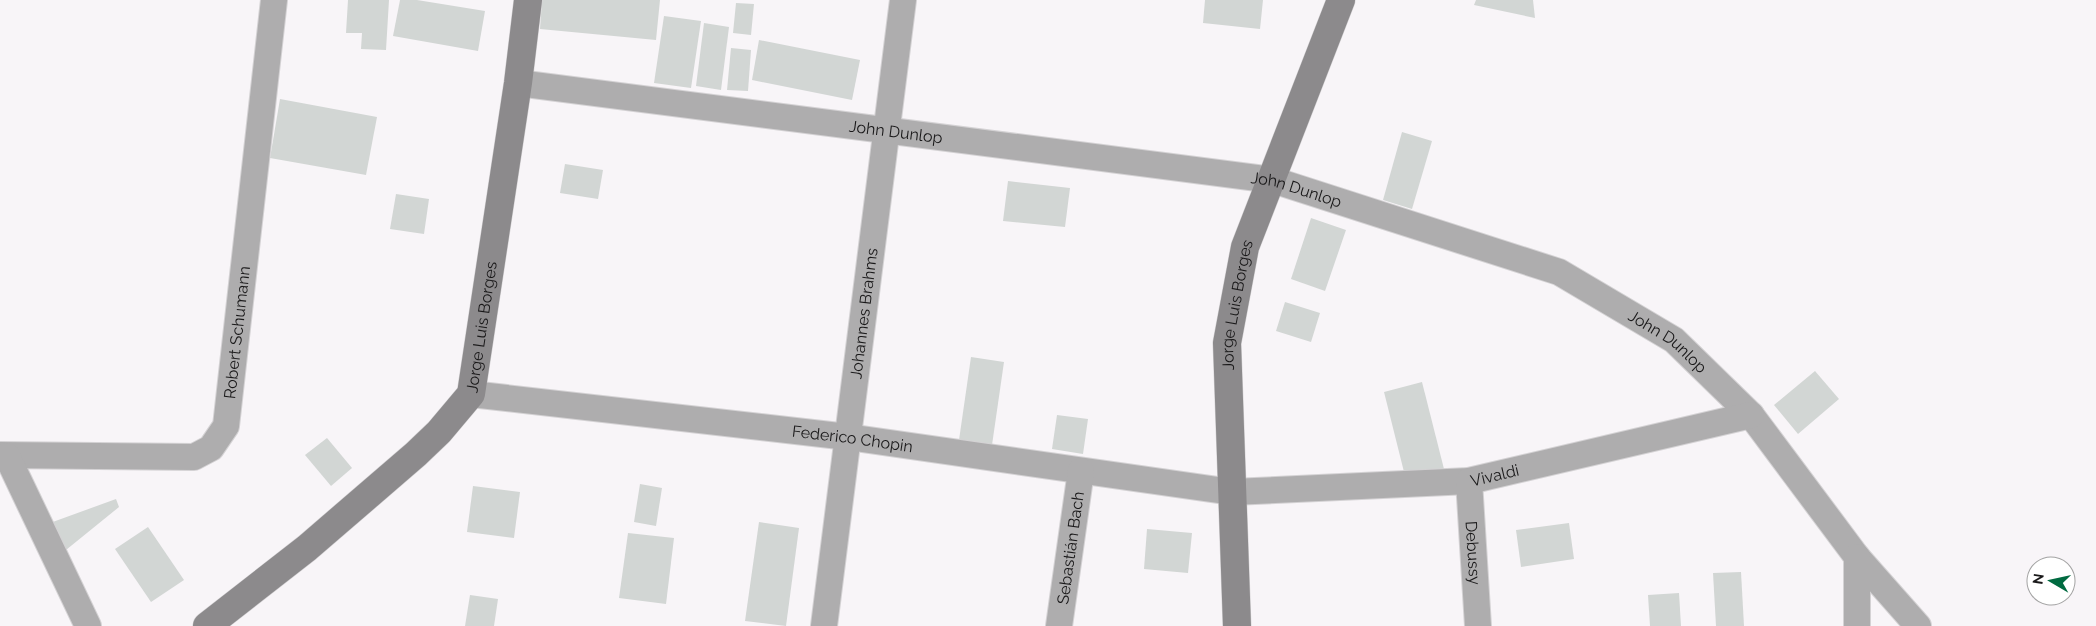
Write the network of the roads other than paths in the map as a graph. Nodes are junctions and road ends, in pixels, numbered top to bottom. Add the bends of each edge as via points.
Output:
1 (274, 0) edge
2 (528, 0) edge
3 (903, 0) edge
4 (1341, 0) edge
5 (518, 83) junction
6 (887, 130) junction
7 (1273, 180) junction
8 (471, 394) junction
9 (1751, 415) junction
10 (848, 438) junction
11 (3, 455) edge
12 (1081, 471) junction
13 (1469, 481) junction
14 (1232, 492) junction
15 (1857, 558) junction
16 (88, 626) edge
17 (207, 626) edge
18 (824, 626) edge
19 (1059, 626) edge
20 (1237, 626) edge
21 (1478, 626) edge
22 (1857, 626) edge
23 (1918, 626) edge

1 - 11 street, Robert Schumann via 226,426 211,448 194,457
2 - 5 street, Jorge Luis Borges
3 - 6 street, Johannes Brahms
4 - 7 street, Jorge Luis Borges
5 - 6 street, John Dunlop
5 - 8 street, Jorge Luis Borges
6 - 7 street, John Dunlop
6 - 10 street, Johannes Brahms
7 - 9 street, John Dunlop via 1559,272 1674,340
7 - 14 street, Jorge Luis Borges via 1245,247 1227,343
8 - 10 street, Federico Chopin
8 - 17 street, Jorge Luis Borges via 440,432 416,454 307,548
9 - 13 street, Vivaldi
9 - 15 street, John Dunlop
10 - 12 street, Federico Chopin
10 - 18 street, Johannes Brahms
11 - 16 street
12 - 14 street, Federico Chopin
12 - 19 street, Sebastián Bach
13 - 14 street, Vivaldi
13 - 21 street, Debussy
14 - 20 street, Jorge Luis Borges
15 - 22 street
15 - 23 street, John Dunlop

